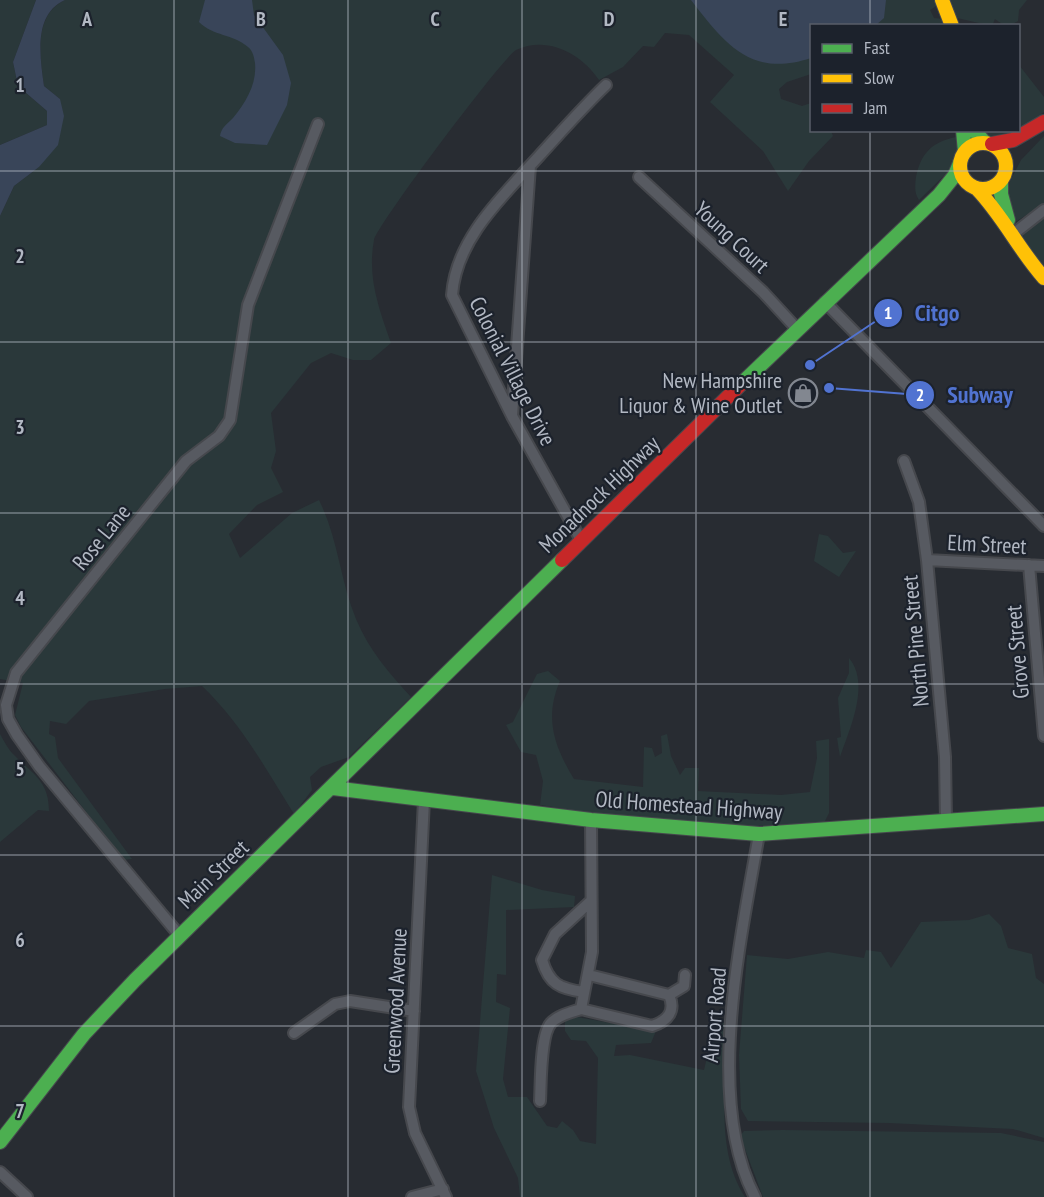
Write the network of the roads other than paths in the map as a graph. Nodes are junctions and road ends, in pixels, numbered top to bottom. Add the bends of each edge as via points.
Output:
1 (942, 0) edge
2 (951, 24) edge
3 (606, 85) dead end
4 (318, 124) dead end
5 (1040, 125) edge
6 (963, 132) edge
7 (976, 132) edge
8 (988, 143) junction
9 (962, 158) junction
10 (530, 166) junction
11 (1004, 176) junction
12 (639, 177) dead end
13 (977, 189) junction
14 (939, 195) junction
15 (1044, 210) edge
16 (1012, 235) junction
17 (1044, 278) edge
18 (825, 302) junction
19 (796, 329) junction
20 (512, 416) junction
21 (904, 461) dead end
22 (1044, 526) edge
23 (581, 540) junction
24 (927, 561) junction
25 (1029, 565) junction
26 (1044, 566) edge
27 (470, 650) joint
28 (1044, 736) edge
29 (333, 788) junction
30 (424, 800) junction
31 (1044, 814) edge
32 (591, 820) junction
33 (946, 821) junction
34 (759, 834) junction
35 (591, 901) junction
36 (180, 936) junction
37 (589, 975) junction
38 (685, 975) dead end
39 (584, 992) junction
40 (669, 995) junction
41 (581, 1009) junction
42 (414, 1011) junction
43 (294, 1033) dead end
44 (540, 1101) dead end
45 (0, 1142) edge
46 (0, 1172) edge
47 (445, 1193) edge
48 (27, 1197) edge
49 (412, 1197) edge
50 (755, 1197) edge

1 - 2 main road
3 - 10 street, Colonial Village Drive
4 - 36 street, Rose Lane via 248,305 230,420 219,436 186,461 16,673 6,705 8,719 39,766
5 - 8 main road via 1003,144
5 - 11 main road
6 - 9 main road
7 - 8 main road
8 - 9 main road via 975,144
8 - 11 main road via 1005,156
9 - 13 main road via 966,181
9 - 14 main road, Monadnock Highway via 955,175
10 - 20 street
10 - 20 street, Colonial Village Drive via 494,206 467,246 453,276 452,295
11 - 13 main road via 992,188
11 - 16 main road via 1002,202
12 - 19 street, Young Court via 764,292
13 - 14 main road via 962,188
13 - 16 main road
14 - 18 main road, Monadnock Highway
15 - 16 street
16 - 17 main road
18 - 19 main road, Monadnock Highway
18 - 22 street
19 - 23 main road, Monadnock Highway
20 - 23 street, Colonial Village Drive
21 - 24 street, North Pine Street via 919,502
23 - 27 main road, Monadnock Highway
24 - 25 street, Elm Street
24 - 33 street, North Pine Street via 945,758
25 - 26 street, Elm Street
25 - 28 street, Grove Street
27 - 29 main road, Main Street
29 - 30 main road, Old Homestead Highway
29 - 36 main road, Main Street
30 - 32 main road, Old Homestead Highway
30 - 42 street, Greenwood Avenue
31 - 33 main road, Old Homestead Highway
32 - 34 main road, Old Homestead Highway
32 - 35 street
33 - 34 main road, Old Homestead Highway
34 - 50 street, Airport Road via 742,931 728,1081 742,1168
35 - 37 street
35 - 39 street via 555,934 542,960 554,984 562,990
36 - 45 main road, Main Street via 84,1034
37 - 39 street
37 - 40 street
38 - 40 street via 684,986
39 - 41 street
40 - 41 street via 673,1003 670,1015 663,1023 652,1026
41 - 44 street via 562,1015 546,1033
42 - 43 street via 350,1000 334,1004
42 - 47 street, Greenwood Avenue via 408,1107 415,1132
46 - 48 street
47 - 49 street

